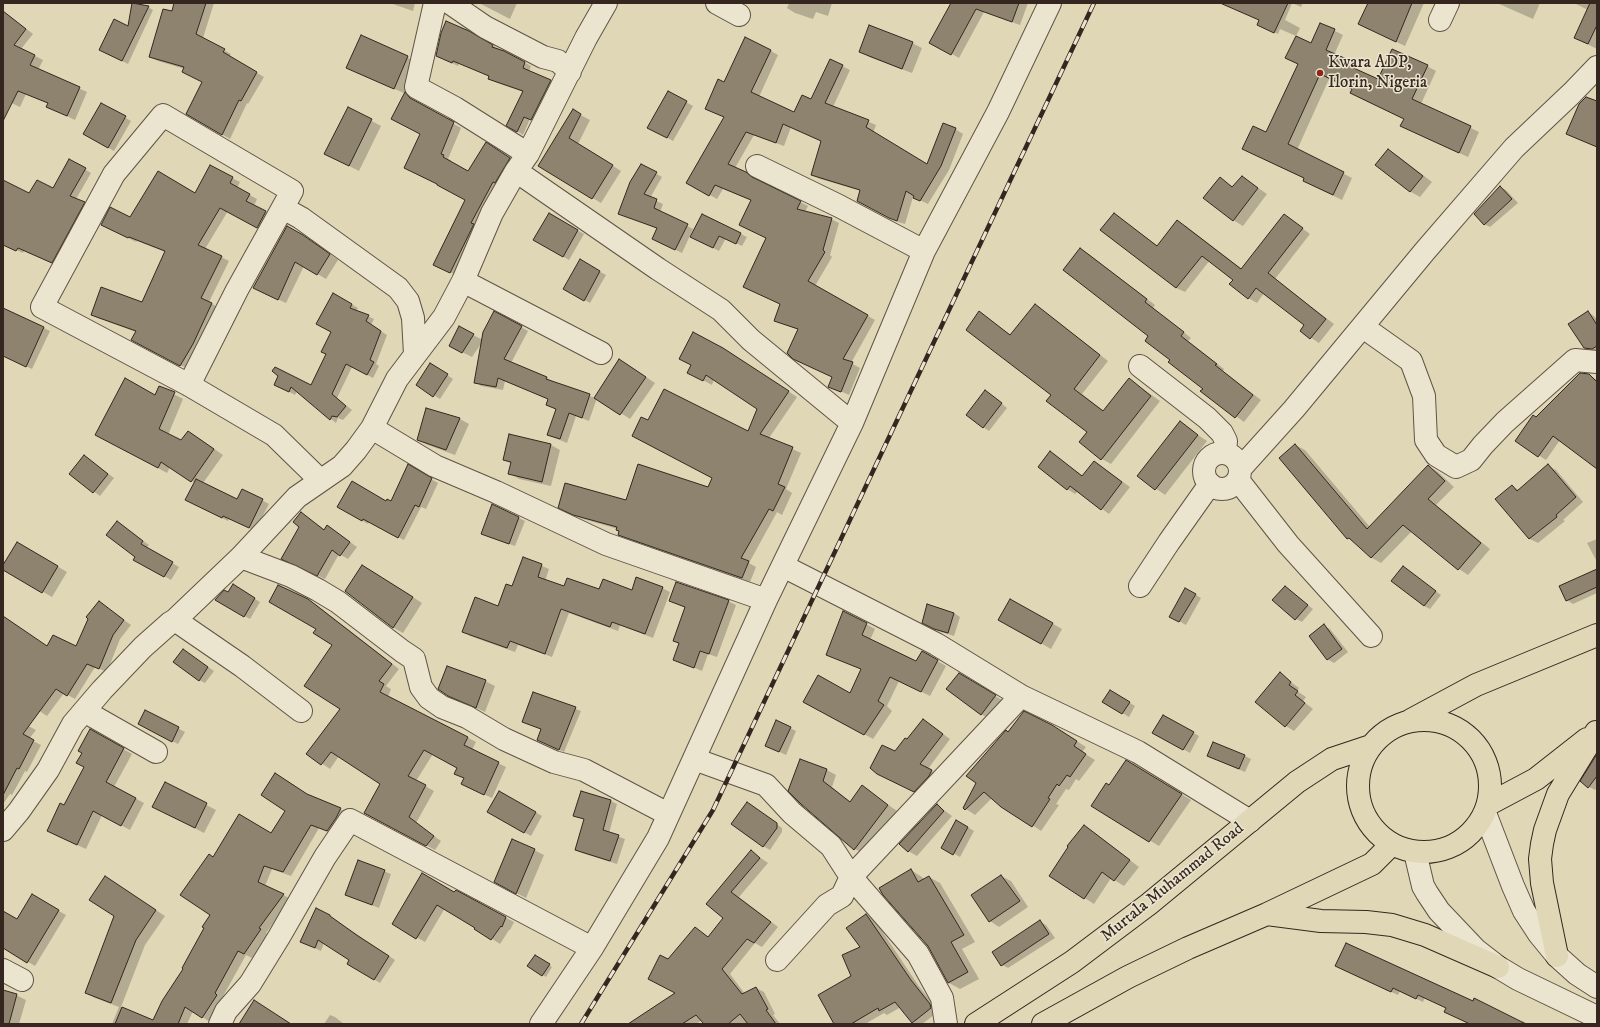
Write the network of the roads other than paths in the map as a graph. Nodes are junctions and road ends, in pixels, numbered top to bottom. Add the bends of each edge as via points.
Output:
1 (435, 3) edge
2 (450, 3) edge
3 (606, 3) edge
4 (717, 3) edge
5 (1050, 3) edge
6 (739, 15) dead end
7 (1597, 67) edge
8 (570, 72) junction
9 (522, 163) junction
10 (757, 166) dead end
11 (283, 208) junction
12 (924, 251) junction
13 (463, 281) junction
14 (1362, 327) junction
15 (601, 353) dead end
16 (415, 354) junction
17 (1597, 362) edge
18 (1140, 366) dead end
19 (189, 385) junction
20 (852, 423) junction
21 (372, 428) junction
22 (1225, 453) junction
23 (1239, 475) junction
24 (320, 480) junction
25 (1210, 484) junction
26 (241, 557) junction
27 (783, 566) junction
28 (1140, 586) dead end
29 (766, 600) junction
30 (176, 620) junction
31 (1597, 635) edge
32 (1371, 636) dead end
33 (1021, 696) junction
34 (84, 711) junction
35 (301, 711) dead end
36 (1406, 722) junction
37 (1596, 732) edge
38 (1371, 746) junction
39 (156, 752) dead end
40 (694, 759) junction
41 (1487, 809) junction
42 (668, 814) junction
43 (1250, 821) junction
44 (3, 830) edge
45 (1391, 845) junction
46 (1415, 852) junction
47 (851, 877) junction
48 (1267, 914) junction
49 (592, 948) junction
50 (1557, 956) junction
51 (777, 960) dead end
52 (1498, 967) junction
53 (3, 970) edge
54 (22, 980) dead end
55 (1597, 987) edge
56 (1597, 1017) edge
57 (220, 1024) edge
58 (541, 1024) edge
59 (946, 1024) edge
60 (976, 1024) edge
61 (1043, 1024) edge

1 - 9 street via 416,87 455,108
2 - 8 street via 485,27 543,57 558,61
3 - 8 street
4 - 6 street
5 - 12 street via 998,112
7 - 14 street via 1514,148
8 - 9 street
9 - 13 street via 492,213
9 - 20 street via 658,269 721,310 751,340
10 - 12 street via 847,209
11 - 16 street via 302,218 398,288 408,301 413,318
11 - 19 street via 237,290
11 - 19 street via 292,191 163,115 114,174 42,307
12 - 20 street
13 - 15 street
13 - 16 street via 444,316
14 - 17 street via 1412,361 1424,396 1426,440 1436,455 1456,466 1471,460 1505,422 1575,360
14 - 23 street
16 - 21 street via 397,379
18 - 22 street via 1207,418 1222,433 1226,441
19 - 24 street via 274,435
20 - 27 street
21 - 24 street via 342,466
21 - 29 street via 435,466 606,544
22 - 23 street via 1233,456 1238,462
22 - 25 street via 1217,453 1206,463 1204,471
23 - 25 street via 1232,486 1225,489
23 - 32 street via 1288,544
24 - 26 street via 297,497
25 - 28 street
26 - 30 street
26 - 42 street via 291,576 338,602 414,659 421,687 429,698 442,707 467,717 504,739 554,762 584,770
27 - 29 street
27 - 33 street via 936,644
29 - 40 street
30 - 34 street via 143,647
30 - 35 street
31 - 36 highway via 1476,685
33 - 43 street via 1138,752
33 - 47 street
34 - 39 street
34 - 44 street via 73,724 48,770
36 - 38 highway via 1387,732
36 - 41 highway via 1430,720 1452,726 1472,739 1485,758 1491,781
37 - 41 highway via 1536,779
37 - 50 highway via 1558,794 1542,844 1542,883
38 - 43 highway, Murtala Muhammad Road via 1332,759 1297,782
38 - 45 highway via 1361,765 1358,786 1362,808 1372,826
40 - 42 street
40 - 47 street via 766,785 792,813 831,846
41 - 46 highway via 1474,831 1457,844 1436,851
41 - 50 street via 1524,911
42 - 49 street via 658,838
43 - 60 highway, Murtala Muhammad Road via 1149,904 1072,962
45 - 46 highway
45 - 48 highway via 1372,864
46 - 52 street via 1423,886 1439,911 1476,950
47 - 51 street via 842,896 827,905
47 - 59 street via 918,954 942,998
48 - 52 highway via 1321,921 1392,925 1425,935
48 - 61 highway via 1134,974
49 - 57 street via 350,820 325,857 250,984 226,1011
49 - 58 street
50 - 55 street
52 - 56 street via 1531,986
53 - 54 street

